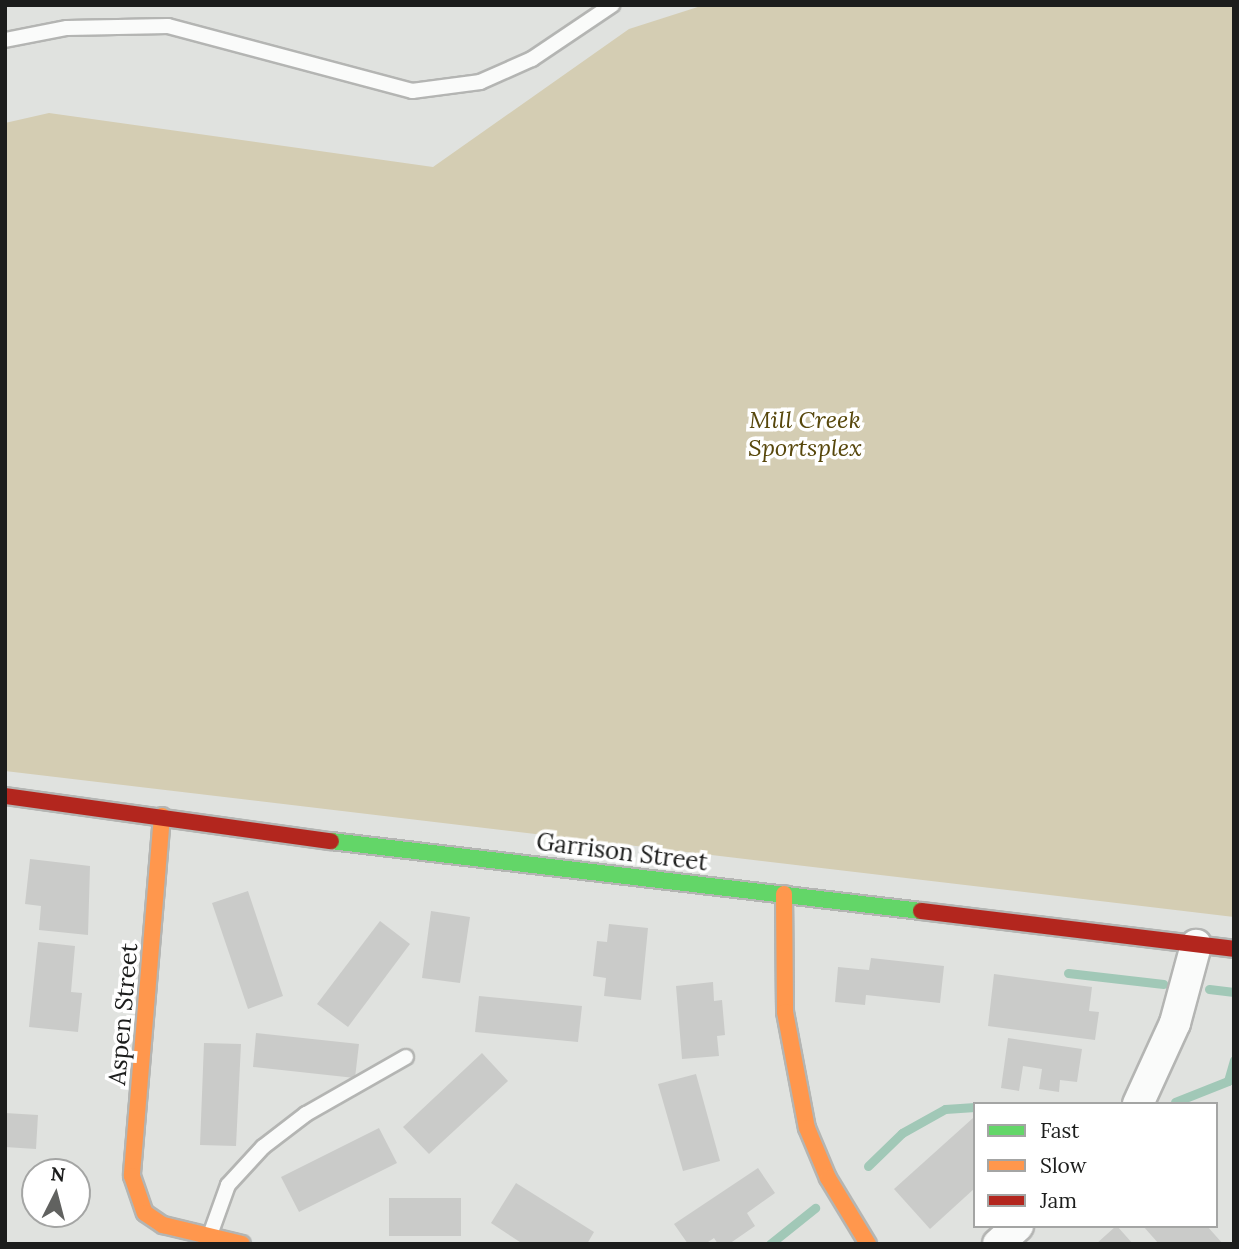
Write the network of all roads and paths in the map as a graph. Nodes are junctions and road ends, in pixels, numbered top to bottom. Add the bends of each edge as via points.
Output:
1 (612, 5) edge
2 (5, 40) edge
3 (5, 796) edge
4 (162, 816) junction
5 (784, 894) junction
6 (1196, 945) junction
7 (1234, 949) edge
8 (406, 1057) dead end
9 (1139, 1102) edge
10 (1015, 1228) edge
11 (209, 1237) junction
12 (242, 1244) edge
13 (868, 1244) edge
14 (999, 1244) edge

1 - 2 lane via 532,60 480,82 412,91 168,26 67,28
3 - 4 street, Garrison Street
4 - 5 street, Garrison Street
4 - 11 street, Aspen Street via 132,1176 145,1213 163,1225
5 - 6 street, Garrison Street
5 - 13 street via 785,1012 807,1128 828,1178
6 - 7 street, Garrison Street
6 - 9 street via 1175,1023
8 - 11 lane via 306,1114 263,1147 228,1185
10 - 14 street
11 - 12 street

